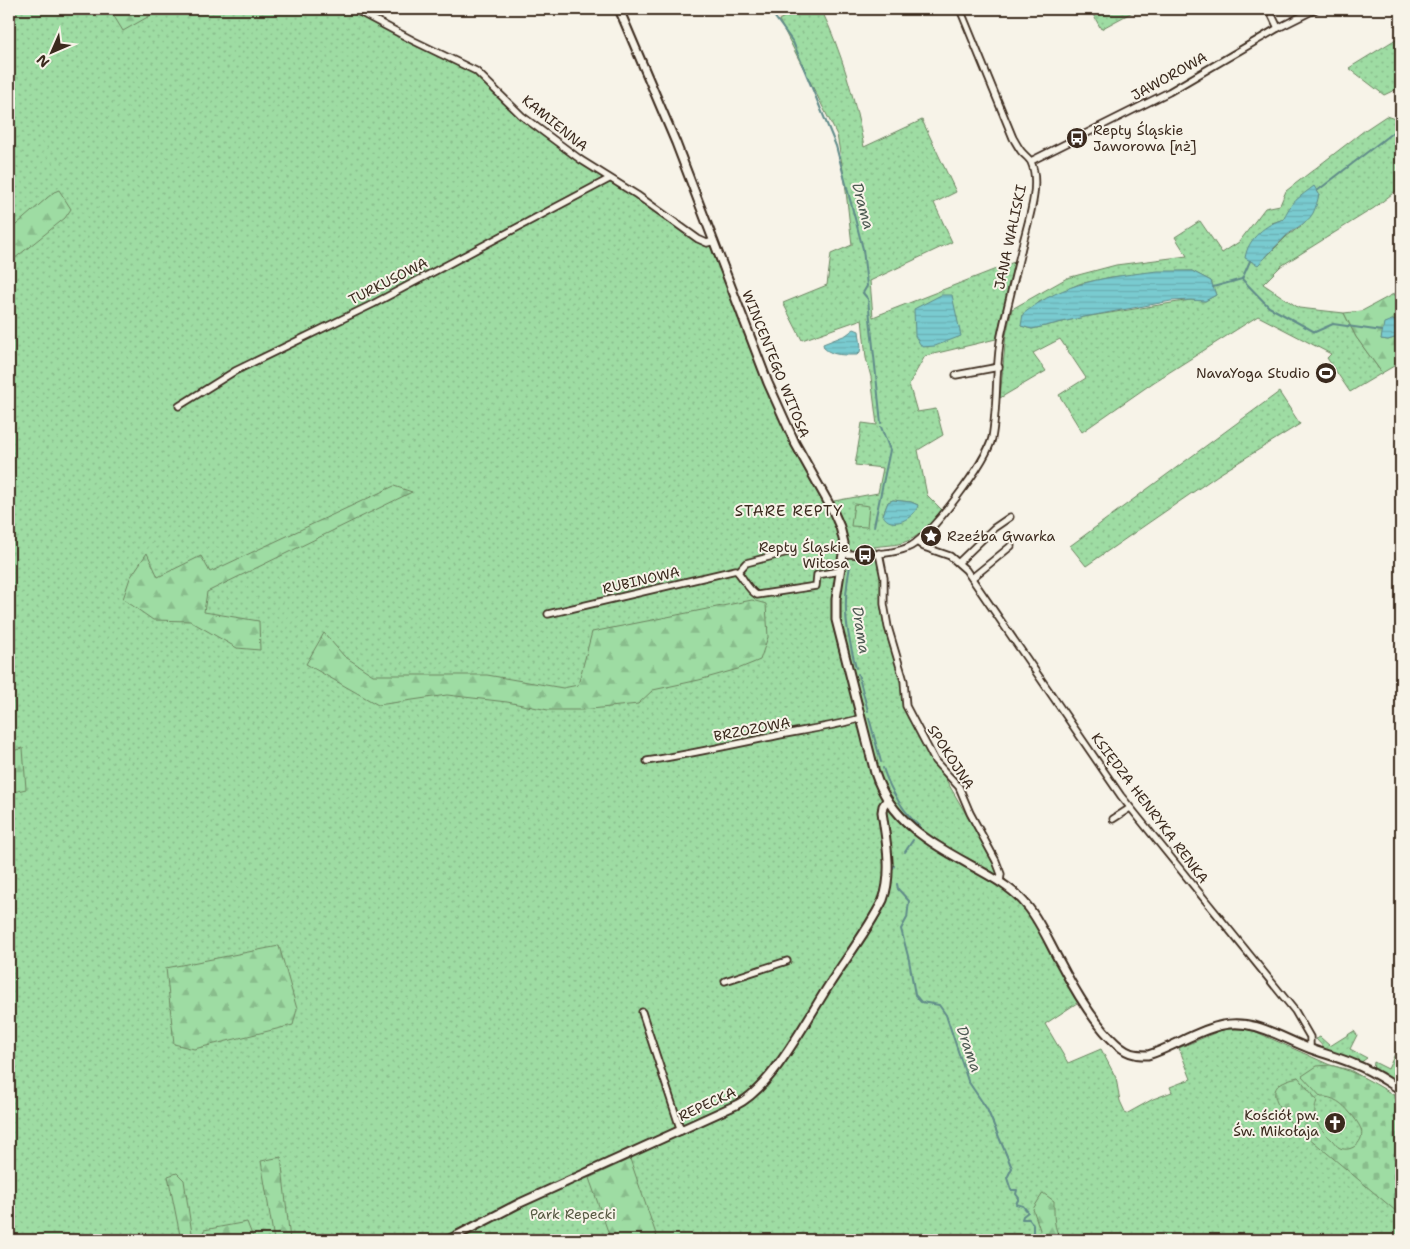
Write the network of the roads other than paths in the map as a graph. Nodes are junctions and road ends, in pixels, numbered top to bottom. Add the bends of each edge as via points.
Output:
1 (354, 9) edge
2 (619, 9) edge
3 (960, 9) edge
4 (1269, 9) edge
5 (1316, 9) edge
6 (1278, 28) junction
7 (1031, 161) junction
8 (609, 179) junction
9 (714, 241) junction
10 (998, 367) junction
11 (956, 375) dead end
12 (178, 406) dead end
13 (1010, 518) dead end
14 (917, 542) junction
15 (1011, 546) dead end
16 (792, 551) dead end
17 (879, 553) junction
18 (843, 554) junction
19 (959, 562) junction
20 (840, 571) junction
21 (738, 572) junction
22 (972, 578) junction
23 (548, 614) dead end
24 (861, 716) junction
25 (647, 761) dead end
26 (887, 800) junction
27 (1130, 808) junction
28 (1114, 819) dead end
29 (1000, 882) junction
30 (787, 961) dead end
31 (725, 981) dead end
32 (642, 1012) dead end
33 (1310, 1049) junction
34 (1401, 1090) edge
35 (681, 1130) junction
36 (448, 1240) edge

1 - 8 street, KAMIENNA via 476,71 522,116
2 - 9 street, WINCENTEGO WITOSA
3 - 7 street via 1013,138
4 - 6 street
5 - 6 street, JAWOROWA
6 - 7 street, JAWOROWA via 1168,92
7 - 10 street, JANA WALISKI via 1034,190 1001,338
8 - 9 street, KAMIENNA via 698,239 707,243
8 - 12 street, TURKUSOWA via 373,304 235,372
9 - 18 street, WINCENTEGO WITOSA via 772,392 840,527
10 - 11 street
10 - 14 street, JANA WALISKI via 989,448 969,481
13 - 19 street via 994,528
14 - 17 street, JANA WALISKI via 901,550
14 - 19 street, KSIĘDZA HENRYKA RENKA
15 - 22 street
16 - 21 street, RUBINOWA via 746,563
17 - 18 street, JANA WALISKI
17 - 29 street, SPOKOJNA via 886,619 904,681 906,706 935,761 959,787 996,861
18 - 20 street, WINCENTEGO WITOSA
19 - 22 street, KSIĘDZA HENRYKA RENKA
20 - 21 street via 817,575 816,586 757,595
20 - 24 street, WINCENTEGO WITOSA via 836,620
21 - 23 street, RUBINOWA
22 - 27 street, KSIĘDZA HENRYKA RENKA
24 - 25 street, BRZOZOWA via 832,727
24 - 26 street, WINCENTEGO WITOSA via 875,773
26 - 29 street, WINCENTEGO WITOSA via 913,829
26 - 35 street, REPECKA via 882,812 887,887 877,911 764,1083 742,1102
27 - 28 street
27 - 33 street, KSIĘDZA HENRYKA RENKA via 1294,1011 1310,1037
29 - 33 street, WINCENTEGO WITOSA via 1037,918 1096,1022 1127,1052 1148,1055 1215,1027 1233,1023 1258,1027
30 - 31 street
32 - 35 street
33 - 34 street, WINCENTEGO WITOSA via 1356,1064
35 - 36 street, REPECKA via 520,1203

